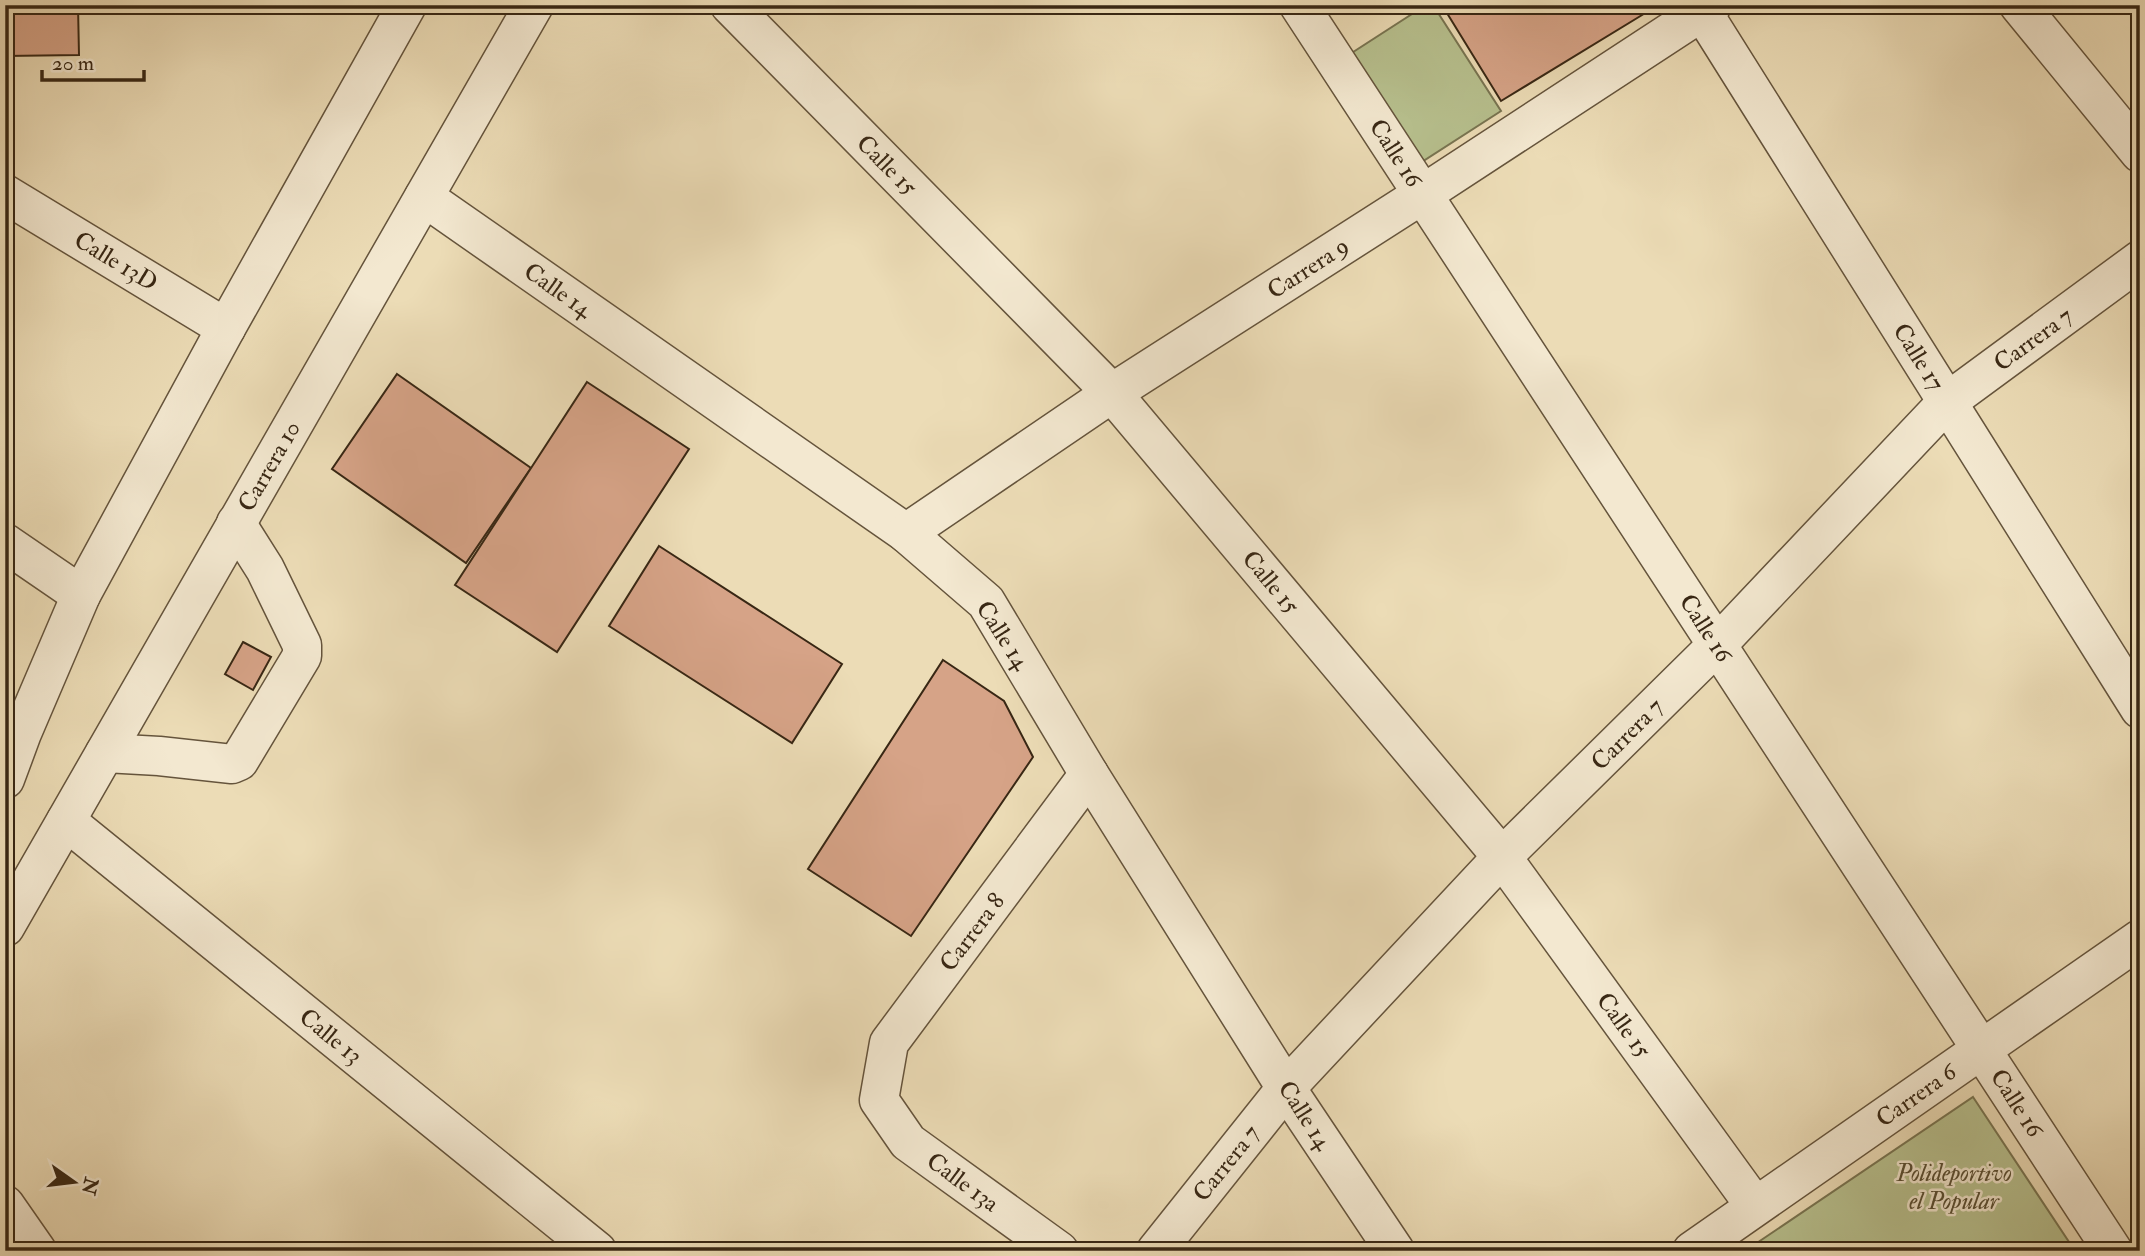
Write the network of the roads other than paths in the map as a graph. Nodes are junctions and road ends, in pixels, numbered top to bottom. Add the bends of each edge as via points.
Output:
1 (407, 5) edge
2 (534, 5) edge
3 (730, 5) edge
4 (1299, 5) edge
5 (2019, 5) edge
6 (1704, 7) edge
7 (2140, 153) edge
8 (5, 194) edge
9 (1423, 194) junction
10 (424, 197) junction
11 (2140, 260) edge
12 (226, 328) junction
13 (1112, 393) junction
14 (1947, 402) junction
15 (236, 523) junction
16 (906, 533) junction
17 (5, 543) edge
18 (81, 595) junction
19 (1717, 645) junction
20 (2140, 709) edge
21 (105, 753) junction
22 (1089, 774) junction
23 (5, 779) edge
24 (66, 821) junction
25 (1502, 857) junction
26 (11, 904) edge
27 (2140, 939) edge
28 (1982, 1049) junction
29 (1286, 1088) junction
30 (879, 1100) joint
31 (5, 1205) edge
32 (1755, 1206) junction
33 (37, 1251) edge
34 (597, 1251) edge
35 (1059, 1251) edge
36 (1156, 1251) edge
37 (1395, 1251) edge
38 (1692, 1251) edge
39 (2113, 1251) edge

1 - 12 street
2 - 10 street, Carrera 10
3 - 13 street, Calle 15
4 - 9 street, Calle 16
5 - 7 street
6 - 9 street, Carrera 9
6 - 14 street, Calle 17
8 - 12 street, Calle 13D
9 - 13 street, Carrera 9
9 - 19 street, Calle 16
10 - 15 street, Carrera 10
10 - 16 street, Calle 14
11 - 14 street, Carrera 7
12 - 18 street
13 - 16 street, Carrera 9
13 - 25 street, Calle 15
14 - 19 street, Carrera 7
14 - 20 street, Calle 17
15 - 21 street, Carrera 10
15 - 21 street via 265,569 302,645 302,656 239,761
16 - 22 street, Calle 14 via 986,602
17 - 18 street
18 - 23 street
19 - 25 street, Carrera 7
19 - 28 street, Calle 16
21 - 24 street, Carrera 10
22 - 29 street, Calle 14
22 - 30 street, Carrera 8 via 889,1043
24 - 26 street, Carrera 10
24 - 34 street, Calle 13
25 - 29 street, Carrera 7
25 - 32 street, Calle 15
27 - 28 street, Carrera 6
28 - 32 street, Carrera 6
28 - 39 street, Calle 16
29 - 36 street, Carrera 7
29 - 37 street, Calle 14
30 - 35 street, Calle 13a via 908,1142
31 - 33 street
32 - 38 street, Carrera 6

